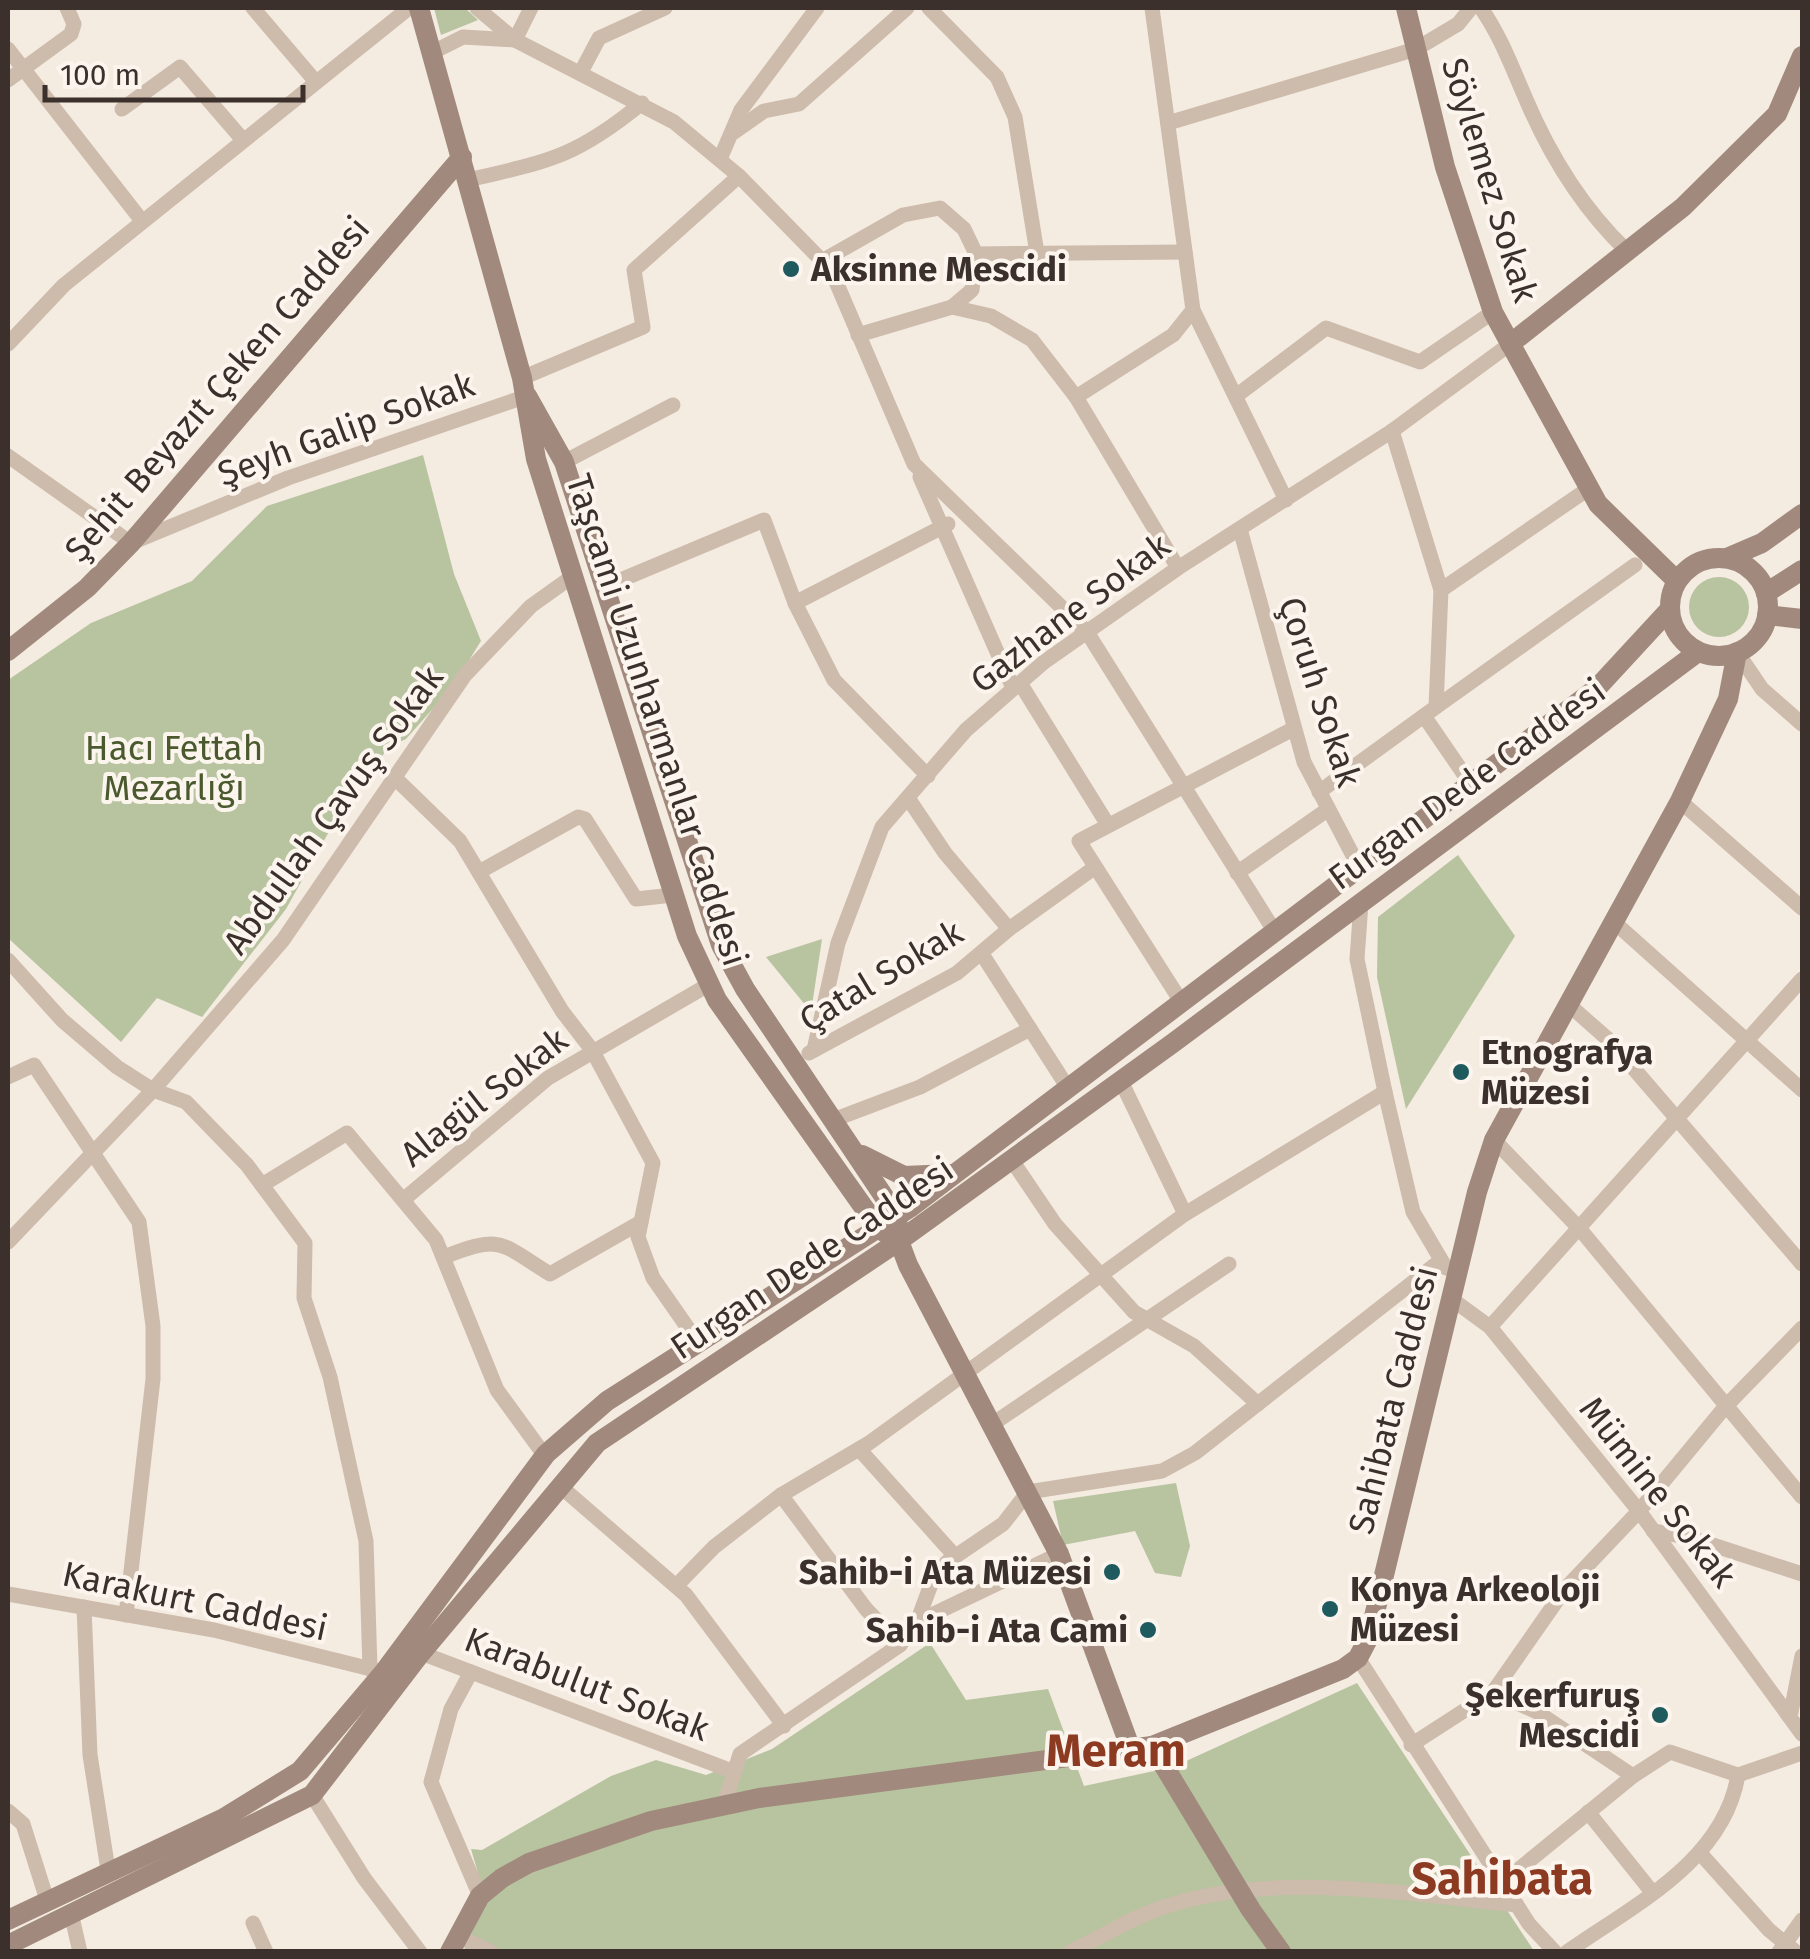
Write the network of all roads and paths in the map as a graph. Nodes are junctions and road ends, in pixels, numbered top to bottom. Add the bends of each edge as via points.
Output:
1 (67, 8) edge
2 (253, 8) edge
3 (409, 8) edge
4 (419, 8) edge
5 (478, 8) edge
6 (531, 8) edge
7 (665, 8) edge
8 (818, 8) edge
9 (907, 8) edge
10 (929, 8) edge
11 (1152, 8) edge
12 (1406, 8) edge
13 (1471, 8) edge
14 (1481, 8) edge
15 (515, 40) junction
16 (8, 49) edge
17 (1416, 50) junction
18 (433, 52) junction
19 (1802, 56) edge
20 (22, 69) junction
21 (581, 72) junction
22 (8, 80) edge
23 (316, 82) junction
24 (642, 104) junction
25 (122, 110) dead end
26 (1168, 123) junction
27 (734, 132) junction
28 (244, 140) junction
29 (462, 157) junction
30 (720, 159) junction
31 (739, 176) junction
32 (468, 180) junction
33 (142, 222) junction
34 (1627, 251) junction
35 (1185, 252) junction
36 (1036, 253) junction
37 (976, 254) junction
38 (822, 260) junction
39 (952, 308) junction
40 (1193, 310) junction
41 (1493, 312) junction
42 (858, 336) junction
43 (8, 344) edge
44 (1510, 344) junction
45 (525, 388) junction
46 (1076, 396) junction
47 (1236, 396) junction
48 (673, 405) dead end
49 (1392, 431) junction
50 (8, 456) edge
51 (564, 462) junction
52 (914, 464) junction
53 (1585, 480) junction
54 (1286, 500) junction
55 (1802, 514) edge
56 (965, 515) junction
57 (943, 527) junction
58 (1240, 529) junction
59 (132, 542) junction
60 (1726, 558) junction
61 (1635, 565) dead end
62 (1178, 568) junction
63 (1802, 570) edge
64 (572, 576) junction
65 (1678, 581) junction
66 (604, 587) junction
67 (1441, 590) junction
68 (1766, 593) junction
69 (795, 603) junction
70 (1670, 609) junction
71 (1767, 616) junction
72 (1802, 619) edge
73 (1087, 632) junction
74 (8, 651) edge
75 (1698, 652) junction
76 (1737, 652) junction
77 (1016, 686) junction
78 (1430, 712) junction
79 (1802, 724) edge
80 (1293, 728) junction
81 (928, 776) junction
82 (394, 777) junction
83 (1470, 783) junction
84 (1182, 786) junction
85 (1319, 792) junction
86 (908, 798) junction
87 (1680, 801) junction
88 (1326, 810) junction
89 (1108, 824) junction
90 (1359, 867) junction
91 (1094, 868) junction
92 (479, 872) junction
93 (1237, 874) junction
94 (673, 895) junction
95 (1362, 903) junction
96 (1802, 908) edge
97 (1614, 922) junction
98 (1009, 928) junction
99 (1275, 932) junction
100 (982, 954) junction
101 (8, 960) edge
102 (1802, 979) edge
103 (708, 985) junction
104 (1182, 1003) junction
105 (1568, 1004) junction
106 (1030, 1030) junction
107 (1749, 1040) junction
108 (592, 1050) junction
109 (814, 1050) junction
110 (794, 1062) junction
111 (8, 1077) edge
112 (1120, 1079) junction
113 (1068, 1088) junction
114 (153, 1090) junction
115 (1802, 1090) edge
116 (1385, 1092) junction
117 (1679, 1118) junction
118 (832, 1120) junction
119 (1494, 1140) junction
120 (850, 1146) junction
121 (92, 1155) junction
122 (1011, 1159) junction
123 (958, 1172) junction
124 (262, 1186) junction
125 (404, 1200) junction
126 (1185, 1214) junction
127 (898, 1216) junction
128 (641, 1222) junction
129 (879, 1228) junction
130 (1579, 1228) junction
131 (899, 1241) junction
132 (8, 1242) edge
133 (444, 1256) junction
134 (1440, 1261) junction
135 (1229, 1264) dead end
136 (1802, 1264) edge
137 (1098, 1276) junction
138 (1455, 1291) junction
139 (1144, 1318) junction
140 (1490, 1326) junction
141 (1802, 1328) edge
142 (699, 1344) junction
143 (966, 1370) junction
144 (1258, 1404) junction
145 (1725, 1406) junction
146 (994, 1422) junction
147 (859, 1449) junction
148 (545, 1456) junction
149 (560, 1486) junction
150 (1028, 1492) junction
151 (781, 1496) junction
152 (1802, 1497) edge
153 (1639, 1511) junction
154 (1653, 1531) junction
155 (1058, 1554) junction
156 (954, 1556) junction
157 (1802, 1574) edge
158 (8, 1585) edge
159 (676, 1586) junction
160 (8, 1594) edge
161 (84, 1607) junction
162 (126, 1614) junction
163 (917, 1622) junction
164 (900, 1645) junction
165 (421, 1653) junction
166 (1802, 1656) edge
167 (1358, 1658) junction
168 (377, 1670) junction
169 (470, 1672) junction
170 (1493, 1692) junction
171 (1790, 1717) junction
172 (784, 1726) junction
173 (1802, 1734) edge
174 (1411, 1745) junction
175 (1152, 1746) junction
176 (1130, 1748) junction
177 (1802, 1753) edge
178 (732, 1771) junction
179 (1738, 1775) junction
180 (1633, 1776) junction
181 (312, 1795) junction
182 (724, 1805) junction
183 (8, 1811) edge
184 (1588, 1812) junction
185 (1700, 1853) junction
186 (108, 1870) junction
187 (1502, 1883) junction
188 (1240, 1892) junction
189 (1652, 1892) junction
190 (480, 1896) junction
191 (46, 1900) junction
192 (1517, 1905) junction
193 (71, 1913) junction
194 (8, 1920) edge
195 (1802, 1920) edge
196 (252, 1923) dead end
197 (454, 1944) edge
198 (8, 1945) edge
199 (1787, 1949) edge
200 (80, 1952) edge
201 (266, 1952) edge
202 (420, 1952) edge
203 (491, 1952) edge
204 (1070, 1952) edge
205 (1281, 1952) edge
206 (1555, 1952) edge
207 (1567, 1952) edge

1 - 20 street via 71,34
2 - 23 street
3 - 23 street
4 - 18 main road, Taşcami Uzunharmanlar Caddesi
5 - 15 street
6 - 15 street
7 - 21 street via 600,38
8 - 27 street via 741,110
9 - 27 street via 799,104 764,111
10 - 36 street via 997,77 1015,116
11 - 26 street
12 - 17 main road, Söylemez Sokak
13 - 17 street
14 - 34 street via 1590,216
15 - 18 street via 463,37
15 - 21 street
16 - 20 street
17 - 26 street
17 - 41 main road, Söylemez Sokak via 1444,167
18 - 29 main road, Taşcami Uzunharmanlar Caddesi
19 - 34 main road via 1777,114 1683,207
20 - 22 street
20 - 33 street
21 - 24 street
23 - 28 street
24 - 30 street
24 - 32 street via 567,156
25 - 28 street via 180,67
26 - 35 street
27 - 30 street
28 - 33 street
29 - 32 main road, Taşcami Uzunharmanlar Caddesi
29 - 59 main road, Şehit Beyazıt Çeken Caddesi
30 - 31 street
31 - 38 street
31 - 45 street, Şeyh Galip Sokak via 634,270 643,327
32 - 45 main road, Taşcami Uzunharmanlar Caddesi
33 - 43 street via 64,285
34 - 44 main road
35 - 36 street
35 - 40 street
36 - 37 street
37 - 38 street via 964,229 940,208 903,215
37 - 39 street via 972,290
38 - 42 street via 838,281
39 - 42 street
39 - 46 street via 991,316 1032,340
40 - 46 street via 1173,335
40 - 47 street
41 - 44 main road, Söylemez Sokak
41 - 47 street via 1420,362 1326,328
42 - 52 street
44 - 49 street, Gazhane Sokak
44 - 53 main road, Söylemez Sokak
45 - 51 main road, Taşcami Uzunharmanlar Caddesi
45 - 59 street, Şeyh Galip Sokak
45 - 64 main road, Taşcami Uzunharmanlar Caddesi via 536,459
46 - 62 street
47 - 54 street
48 - 51 street
49 - 54 street, Gazhane Sokak
49 - 67 street
50 - 59 street
51 - 66 main road, Taşcami Uzunharmanlar Caddesi
52 - 56 street
52 - 57 street
53 - 65 main road, Söylemez Sokak via 1598,504
53 - 67 street
54 - 58 street, Gazhane Sokak
55 - 60 main road via 1762,543
56 - 57 street
56 - 73 street
57 - 69 street
57 - 77 street
58 - 62 street, Gazhane Sokak
58 - 80 street, Çoruh Sokak
59 - 74 main road, Şehit Beyazıt Çeken Caddesi
60 - 65 main road via 1699,562
60 - 68 main road via 1751,570
61 - 78 street
62 - 73 street, Gazhane Sokak
63 - 68 main road
64 - 82 street, Abdullah Çavuş Sokak via 530,606 466,675
64 - 94 main road, Taşcami Uzunharmanlar Caddesi
65 - 70 main road
66 - 69 street via 764,520
66 - 110 main road, Taşcami Uzunharmanlar Caddesi via 710,918 745,989
67 - 78 street
68 - 71 main road
69 - 81 street via 846,696
70 - 75 main road via 1679,636
70 - 83 main road, Furgan Dede Caddesi via 1596,688
71 - 72 main road
71 - 76 main road via 1757,638
73 - 77 street, Gazhane Sokak
73 - 84 street
75 - 76 main road
75 - 95 main road, Furgan Dede Caddesi
76 - 79 street via 1762,689
76 - 87 main road, Sahibata Caddesi via 1728,699
77 - 81 street, Gazhane Sokak
77 - 89 street
78 - 83 street
78 - 85 street
80 - 84 street
80 - 85 street, Çoruh Sokak
81 - 86 street, Gazhane Sokak
82 - 92 street via 460,841
82 - 114 street, Abdullah Çavuş Sokak via 283,940
83 - 90 main road, Furgan Dede Caddesi
84 - 89 street
84 - 93 street
85 - 88 street, Çoruh Sokak
86 - 98 street
86 - 109 street, Gazhane Sokak via 882,827 846,921
87 - 96 street
87 - 97 main road, Sahibata Caddesi
88 - 90 street, Çoruh Sokak
88 - 93 street
89 - 91 street via 1079,841
90 - 99 main road, Furgan Dede Caddesi
91 - 98 street, Çatal Sokak
91 - 104 street
92 - 94 street via 578,817 636,899
92 - 108 street
93 - 99 street
94 - 103 main road, Taşcami Uzunharmanlar Caddesi
95 - 112 main road, Furgan Dede Caddesi
95 - 116 street, Mümine Sokak via 1358,959
97 - 105 main road, Sahibata Caddesi
97 - 107 street
98 - 100 street, Çatal Sokak
99 - 104 main road, Furgan Dede Caddesi
100 - 106 street
100 - 109 street, Çatal Sokak
101 - 114 street via 62,1020
102 - 107 street
103 - 108 street, Alagül Sokak
103 - 129 main road, Taşcami Uzunharmanlar Caddesi
104 - 113 main road, Furgan Dede Caddesi
105 - 117 street
105 - 119 main road, Sahibata Caddesi
106 - 113 street
106 - 118 street via 920,1087
107 - 115 street
107 - 117 street
108 - 125 street, Alagül Sokak via 548,1078
108 - 128 street via 653,1163
109 - 110 street, Çatal Sokak
110 - 118 main road, Taşcami Uzunharmanlar Caddesi
111 - 121 street via 34,1065
112 - 122 main road, Furgan Dede Caddesi
112 - 126 street
113 - 123 main road, Furgan Dede Caddesi
114 - 121 street, Abdullah Çavuş Sokak
114 - 124 street via 186,1102
116 - 126 street
116 - 134 street, Mümine Sokak via 1414,1212
117 - 130 street
117 - 136 street
118 - 120 main road, Taşcami Uzunharmanlar Caddesi
119 - 130 street
119 - 138 main road, Sahibata Caddesi
120 - 123 main road via 904,1176
120 - 127 main road, Taşcami Uzunharmanlar Caddesi
121 - 132 street, Abdullah Çavuş Sokak
121 - 162 street via 140,1222 153,1326
122 - 131 main road, Furgan Dede Caddesi
122 - 137 street
123 - 127 main road, Furgan Dede Caddesi
124 - 125 street via 348,1133
124 - 168 street via 305,1244 304,1298 344,1433 366,1542
125 - 133 street
126 - 137 street
127 - 129 main road, Furgan Dede Caddesi
127 - 131 main road, Taşcami Uzunharmanlar Caddesi
128 - 133 street via 550,1274 500,1243 484,1241
128 - 142 street via 638,1237 654,1278
129 - 131 main road, Taşcami Uzunharmanlar Caddesi
129 - 142 main road, Furgan Dede Caddesi
130 - 140 street
130 - 145 street
131 - 143 main road, Taşcami Uzunharmanlar Caddesi
131 - 149 main road, Furgan Dede Caddesi via 598,1443
133 - 148 street via 497,1390
134 - 138 street, Mümine Sokak
134 - 144 street
135 - 139 street
137 - 139 street
137 - 143 street
138 - 140 street, Mümine Sokak
138 - 167 main road, Sahibata Caddesi via 1369,1637
139 - 144 street via 1194,1346
139 - 146 street
140 - 153 street, Mümine Sokak
141 - 145 street
142 - 148 main road, Furgan Dede Caddesi via 607,1401
143 - 146 main road, Taşcami Uzunharmanlar Caddesi
143 - 147 street
144 - 150 street via 1162,1471
145 - 152 street
145 - 153 street
146 - 150 main road, Taşcami Uzunharmanlar Caddesi
147 - 151 street
147 - 156 street
148 - 168 main road, Furgan Dede Caddesi
149 - 159 street
149 - 165 main road, Furgan Dede Caddesi
150 - 155 main road, Taşcami Uzunharmanlar Caddesi
150 - 156 street via 1003,1524
151 - 159 street
151 - 164 street
153 - 154 street, Mümine Sokak
153 - 170 street via 1566,1589
154 - 157 street
154 - 171 street, Mümine Sokak
155 - 163 street
155 - 176 main road, Taşcami Uzunharmanlar Caddesi
156 - 163 street via 933,1579
158 - 160 street
159 - 172 street
160 - 161 street, Karakurt Caddesi
161 - 162 street, Karakurt Caddesi
161 - 186 street via 90,1755
162 - 168 street, Karakurt Caddesi
163 - 164 street
164 - 172 street
165 - 169 street, Karabulut Sokak
165 - 181 main road, Furgan Dede Caddesi
166 - 171 street
167 - 174 street
167 - 175 main road
168 - 186 main road, Furgan Dede Caddesi via 300,1771 224,1818
169 - 178 street, Karabulut Sokak
169 - 190 street via 451,1708 431,1782
170 - 174 street
170 - 180 street via 1537,1712
171 - 173 street, Mümine Sokak
172 - 178 street via 740,1754
174 - 187 street
175 - 176 main road
175 - 188 main road
176 - 182 main road
177 - 179 street
178 - 182 street
179 - 180 street via 1670,1752
179 - 185 street via 1722,1828
180 - 184 street
181 - 193 main road, Furgan Dede Caddesi
181 - 202 street
182 - 190 main road via 651,1820 529,1864
183 - 191 street via 23,1824
184 - 187 street
184 - 189 street
185 - 189 street
185 - 199 street
186 - 191 main road, Furgan Dede Caddesi
187 - 192 street
188 - 192 street via 1362,1889
188 - 204 street via 1167,1906
188 - 205 main road
189 - 207 street
190 - 197 main road
191 - 194 main road, Furgan Dede Caddesi
192 - 206 street
193 - 198 main road, Furgan Dede Caddesi
193 - 200 street
195 - 199 street
196 - 201 street
197 - 203 street

